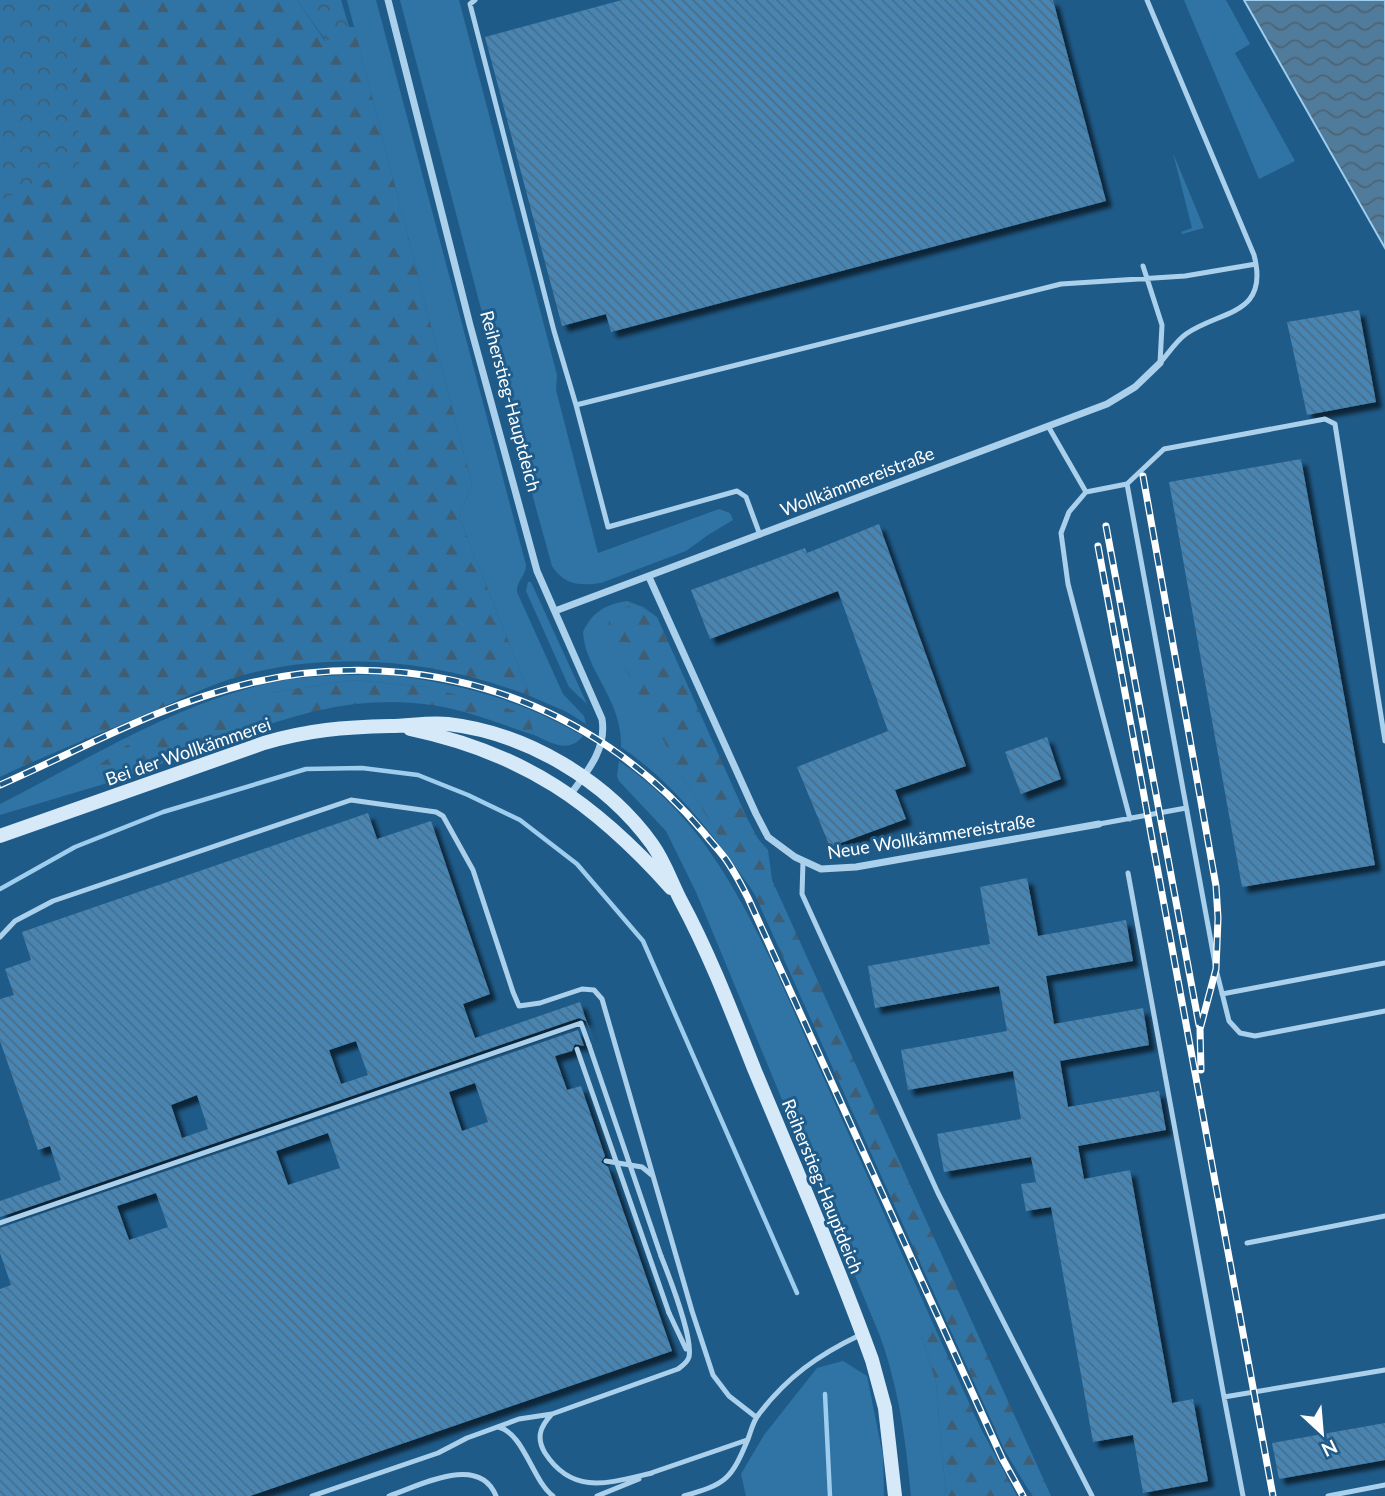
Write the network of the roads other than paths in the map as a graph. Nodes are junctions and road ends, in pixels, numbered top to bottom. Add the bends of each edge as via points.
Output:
1 (388, 0) edge
2 (475, 0) edge
3 (1147, 0) edge
4 (1256, 264) junction
5 (1143, 266) dead end
6 (1146, 277) junction
7 (1160, 363) junction
8 (576, 405) junction
9 (1048, 426) junction
10 (1127, 484) junction
11 (1086, 492) junction
12 (760, 535) junction
13 (649, 577) junction
14 (555, 611) junction
15 (394, 726) junction
16 (1385, 741) edge
17 (583, 778) junction
18 (570, 795) junction
19 (1186, 808) junction
20 (1130, 819) junction
21 (1099, 824) joint
22 (0, 836) edge
23 (803, 861) junction
24 (1128, 873) dead end
25 (681, 900) junction
26 (0, 937) edge
27 (1385, 963) edge
28 (1223, 995) junction
29 (1385, 1011) edge
30 (577, 1049) dead end
31 (606, 1161) dead end
32 (655, 1178) junction
33 (1385, 1216) edge
34 (0, 1223) edge
35 (1247, 1243) dead end
36 (863, 1334) junction
37 (689, 1355) junction
38 (1385, 1370) edge
39 (1224, 1397) junction
40 (552, 1414) junction
41 (756, 1417) junction
42 (495, 1427) junction
43 (747, 1440) junction
44 (652, 1473) junction
45 (1385, 1485) edge
46 (312, 1496) edge
47 (389, 1496) edge
48 (496, 1496) edge
49 (553, 1496) edge
50 (597, 1496) edge
51 (684, 1496) edge
52 (895, 1496) edge
53 (1092, 1496) edge
54 (1243, 1496) edge
55 (1328, 1496) edge

1 - 14 street, Reiherstieg-Hauptdeich via 537,571
2 - 8 lane via 470,4
3 - 4 lane
4 - 6 lane via 1185,276
4 - 7 lane via 1259,274 1254,294 1233,313 1185,335
5 - 6 lane
6 - 7 lane via 1161,325
6 - 8 lane via 1061,284
7 - 9 street, Wollkämmereistraße via 1135,387 1107,404
8 - 12 lane via 608,527 737,491 746,497
9 - 11 lane
9 - 12 street, Wollkämmereistraße
10 - 11 lane
10 - 16 lane via 1164,449 1325,419 1335,424
10 - 19 lane
11 - 20 lane via 1069,512 1061,533 1068,584
12 - 13 street, Wollkämmereistraße
13 - 14 street, Wollkämmereistraße
13 - 23 street, Neue Wollkämmereistraße via 768,837
14 - 17 street, Reiherstieg-Hauptdeich via 603,719 604,737
15 - 17 main road, Bei der Wollkämmerei via 427,723 480,729 529,746
15 - 18 main road, Bei der Wollkämmerei via 490,752
15 - 22 main road, Bei der Wollkämmerei via 342,727 289,736
17 - 18 street, Reiherstieg-Hauptdeich
17 - 25 main road, Bei der Wollkämmerei via 618,806 651,843
18 - 25 main road, Bei der Wollkämmerei via 637,851
19 - 20 lane
19 - 28 lane
20 - 21 lane
21 - 23 street, Neue Wollkämmereistraße via 856,867 821,869
23 - 53 lane via 802,894 938,1194
24 - 39 lane
25 - 36 main road, Reiherstieg-Hauptdeich via 703,942
26 - 32 lane via 15,922 53,901 342,802 358,800 436,812 450,825 473,870 519,1006 582,989 594,990 602,999
27 - 28 lane
28 - 29 lane via 1230,1021 1240,1033 1255,1036
30 - 37 lane, bridge via 669,1313
31 - 32 lane via 642,1167
32 - 41 lane via 713,1374 729,1396
33 - 35 lane
34 - 37 lane, bridge via 581,1023 680,1310
36 - 41 lane via 791,1377
36 - 52 main road, Reiherstieg-Hauptdeich via 885,1408
37 - 40 lane via 686,1363 671,1373
38 - 39 lane
39 - 54 lane
40 - 42 lane
40 - 44 lane via 539,1438 550,1461 566,1478 604,1484
41 - 43 lane
42 - 46 lane via 438,1453
42 - 49 lane via 512,1433
43 - 44 lane
43 - 51 lane via 734,1470 715,1487
44 - 50 lane
45 - 55 lane
47 - 48 lane via 456,1473 472,1474

